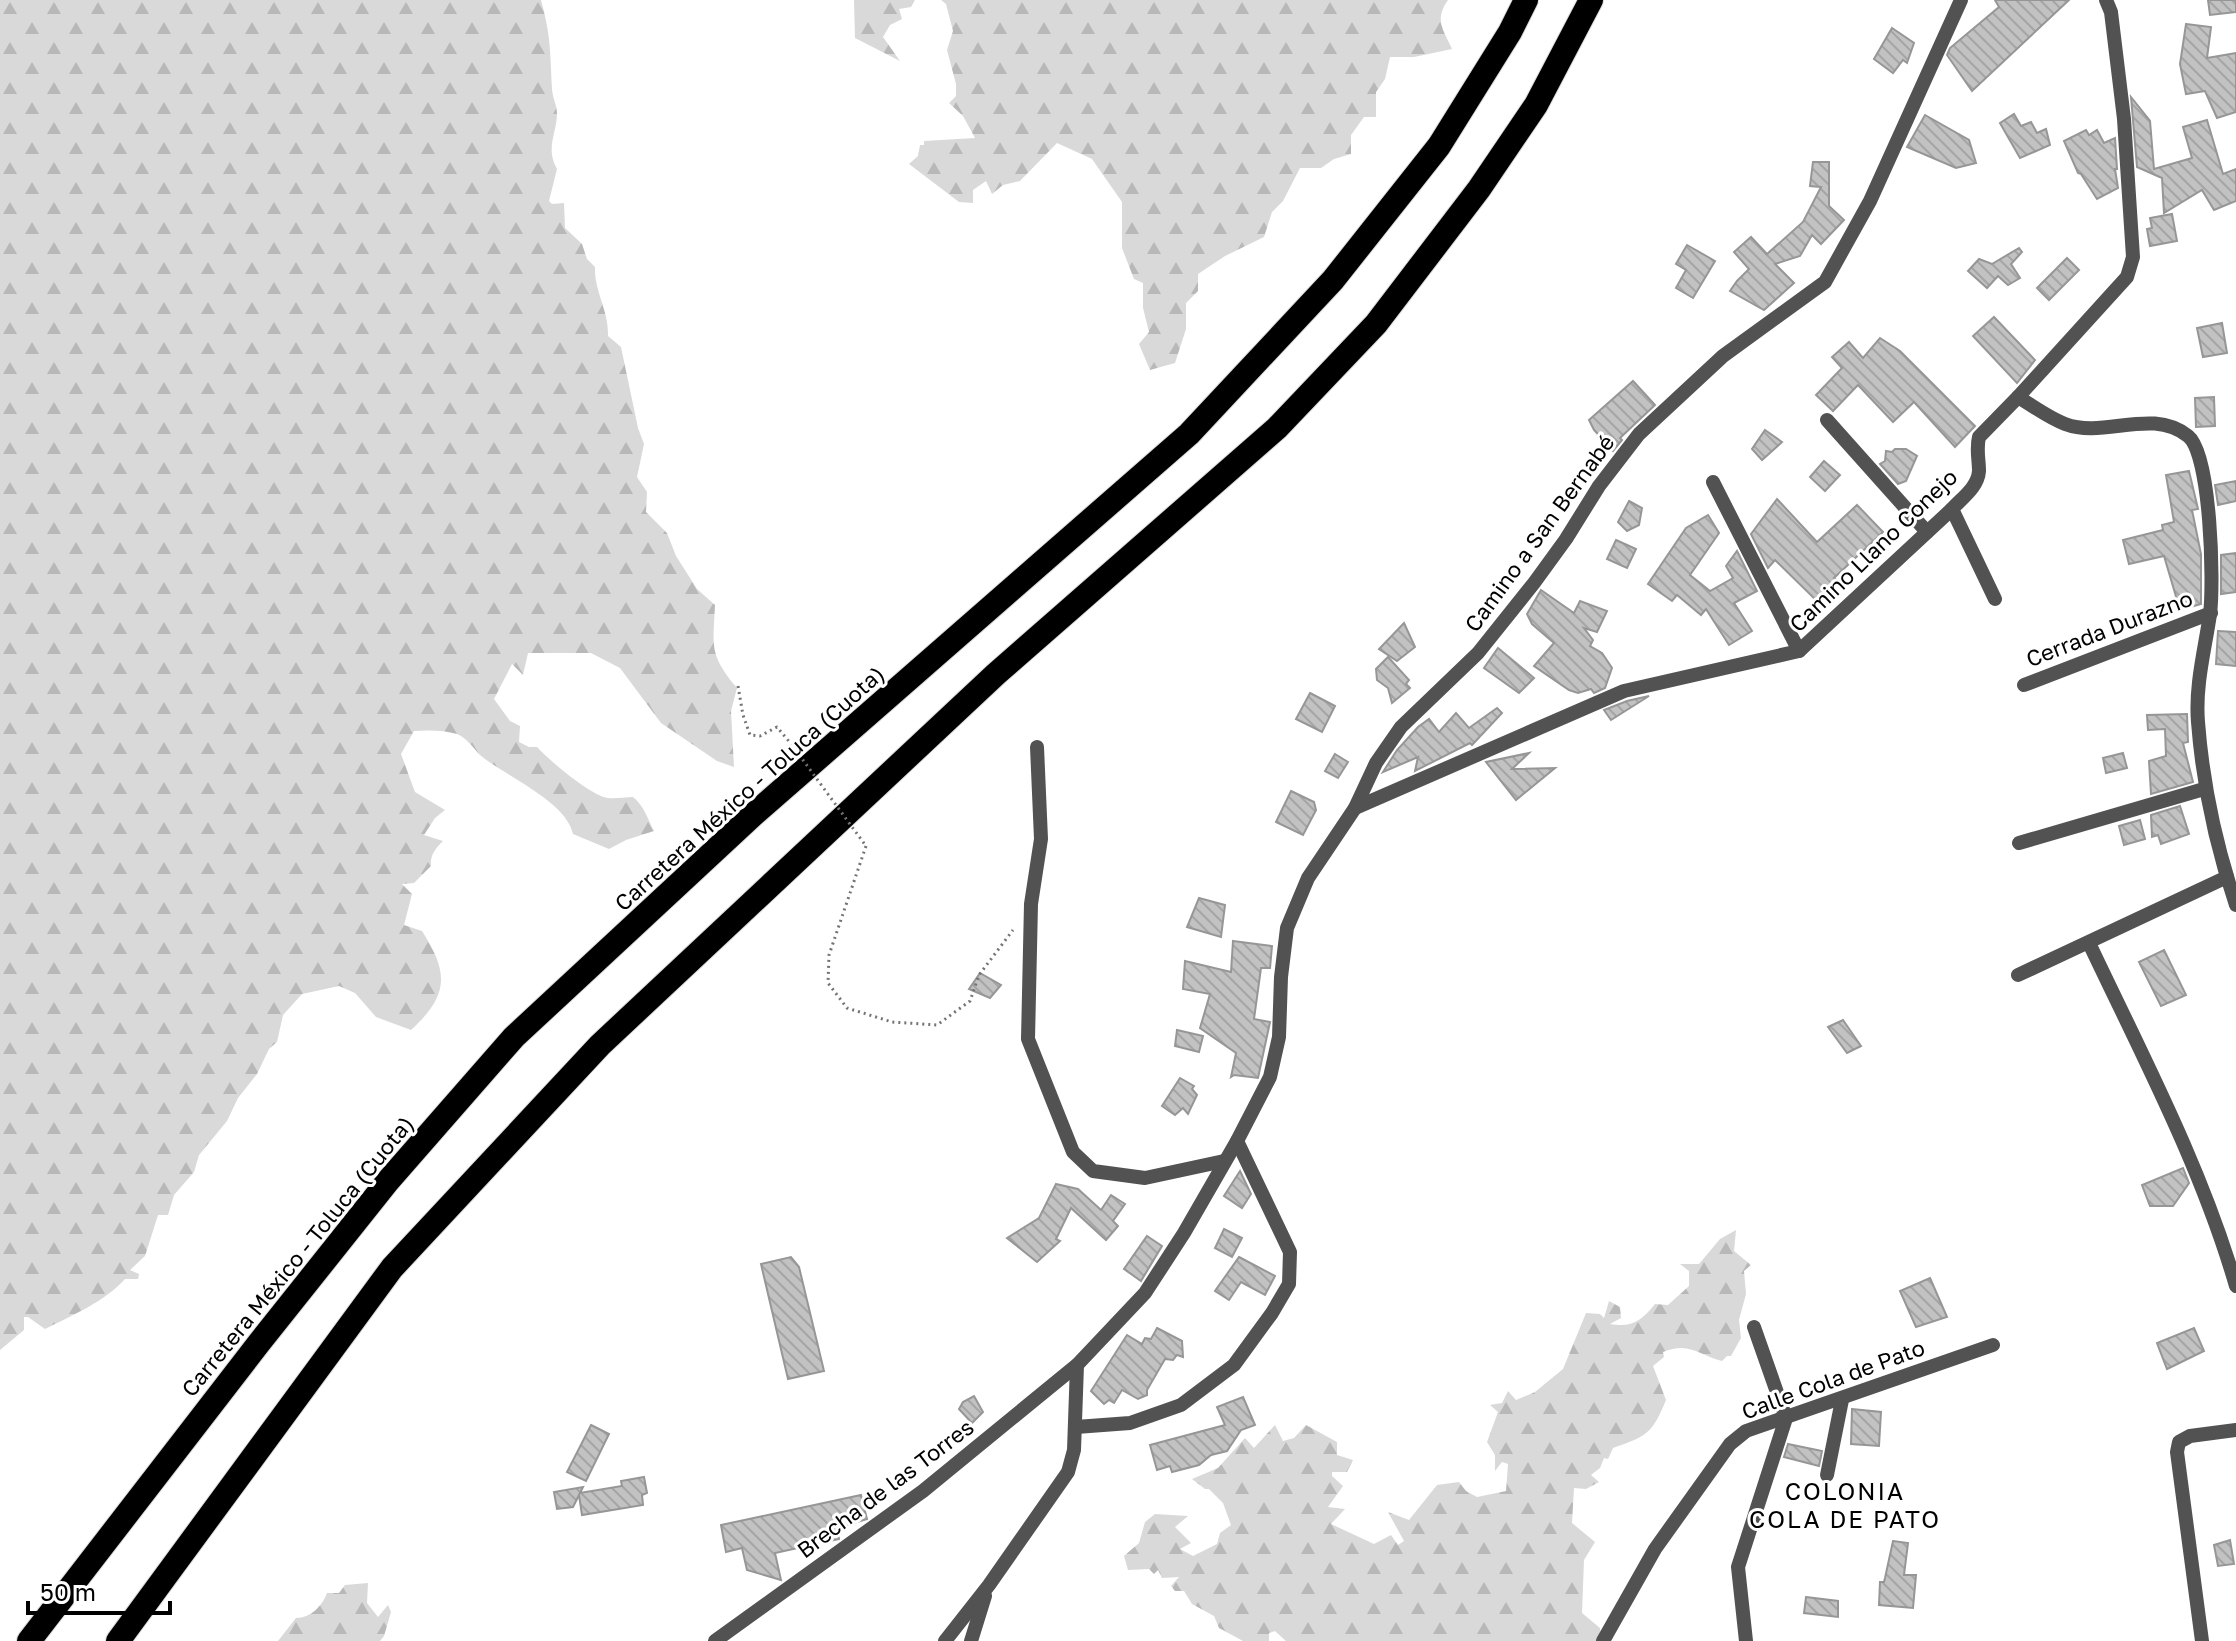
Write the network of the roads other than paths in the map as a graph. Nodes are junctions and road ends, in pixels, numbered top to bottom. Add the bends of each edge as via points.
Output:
1 (1526, 0) edge
2 (1591, 0) edge
3 (1961, 0) edge
4 (2106, 0) edge
5 (2018, 397) junction
6 (1827, 420) dead end
7 (1713, 482) dead end
8 (1952, 509) junction
9 (1927, 532) junction
10 (1995, 599) dead end
11 (2211, 613) junction
12 (1799, 651) junction
13 (2024, 685) dead end
14 (1037, 747) dead end
15 (2204, 789) junction
16 (1355, 808) junction
17 (2019, 843) dead end
18 (2227, 877) junction
19 (2236, 905) edge
20 (2089, 943) junction
21 (2018, 975) dead end
22 (1237, 1141) junction
23 (1224, 1161) junction
24 (2236, 1286) edge
25 (1754, 1327) dead end
26 (1993, 1345) dead end
27 (1077, 1365) junction
28 (1842, 1400) junction
29 (1786, 1418) junction
30 (1076, 1427) junction
31 (2236, 1430) edge
32 (1827, 1475) dead end
33 (989, 1585) junction
34 (29, 1641) edge
35 (118, 1641) edge
36 (715, 1641) edge
37 (945, 1641) edge
38 (971, 1641) edge
39 (1603, 1641) edge
40 (1746, 1641) edge
41 (2202, 1641) edge

1 - 34 highway, Carretera México - Toluca (Cuota) via 1439,146 1333,280 1189,434 753,815 514,1037 388,1181
2 - 35 highway via 1536,105 1376,324 1277,428 996,674 600,1045 392,1268
3 - 16 street, Camino a San Bernabé via 1870,201 1825,282 1723,356 1639,434 1478,653 1401,727
4 - 5 street, Camino Llano Conejo via 2124,119 2133,257 2127,277
5 - 8 street, Camino Llano Conejo via 1979,437 1975,484
5 - 11 street via 2067,425 2102,428 2165,422 2191,438 2202,467 2213,550
6 - 9 street
7 - 12 street
8 - 9 street, Camino Llano Conejo
8 - 10 street
9 - 12 street, Camino Llano Conejo
11 - 13 street, Cerrada Durazno
11 - 15 street via 2202,652 2198,717
12 - 16 street, Camino Llano Conejo via 1624,691
14 - 23 street via 1041,839 1031,904 1028,1039 1073,1152 1093,1171 1145,1178
15 - 17 street
15 - 18 street
16 - 22 street, Camino a San Bernabé via 1308,878 1287,928 1279,1037 1270,1077
18 - 19 street
18 - 20 street
20 - 21 street
20 - 24 street via 2199,1178
22 - 23 street, Camino a San Bernabé
22 - 30 street via 1287,1242 1289,1284 1234,1365 1181,1405 1130,1423
23 - 27 street, Brecha de las Torres via 1145,1293
25 - 29 street
26 - 28 street, Calle Cola de Pato
27 - 30 street
27 - 36 street, Brecha de las Torres via 923,1491
28 - 29 street, Calle Cola de Pato
28 - 32 street
29 - 39 street, Calle Cola de Pato via 1746,1431 1730,1444 1655,1549
29 - 40 street via 1738,1567
30 - 33 street via 1068,1472
31 - 41 street via 2190,1436 2179,1442 2177,1452
33 - 37 street
33 - 38 street

